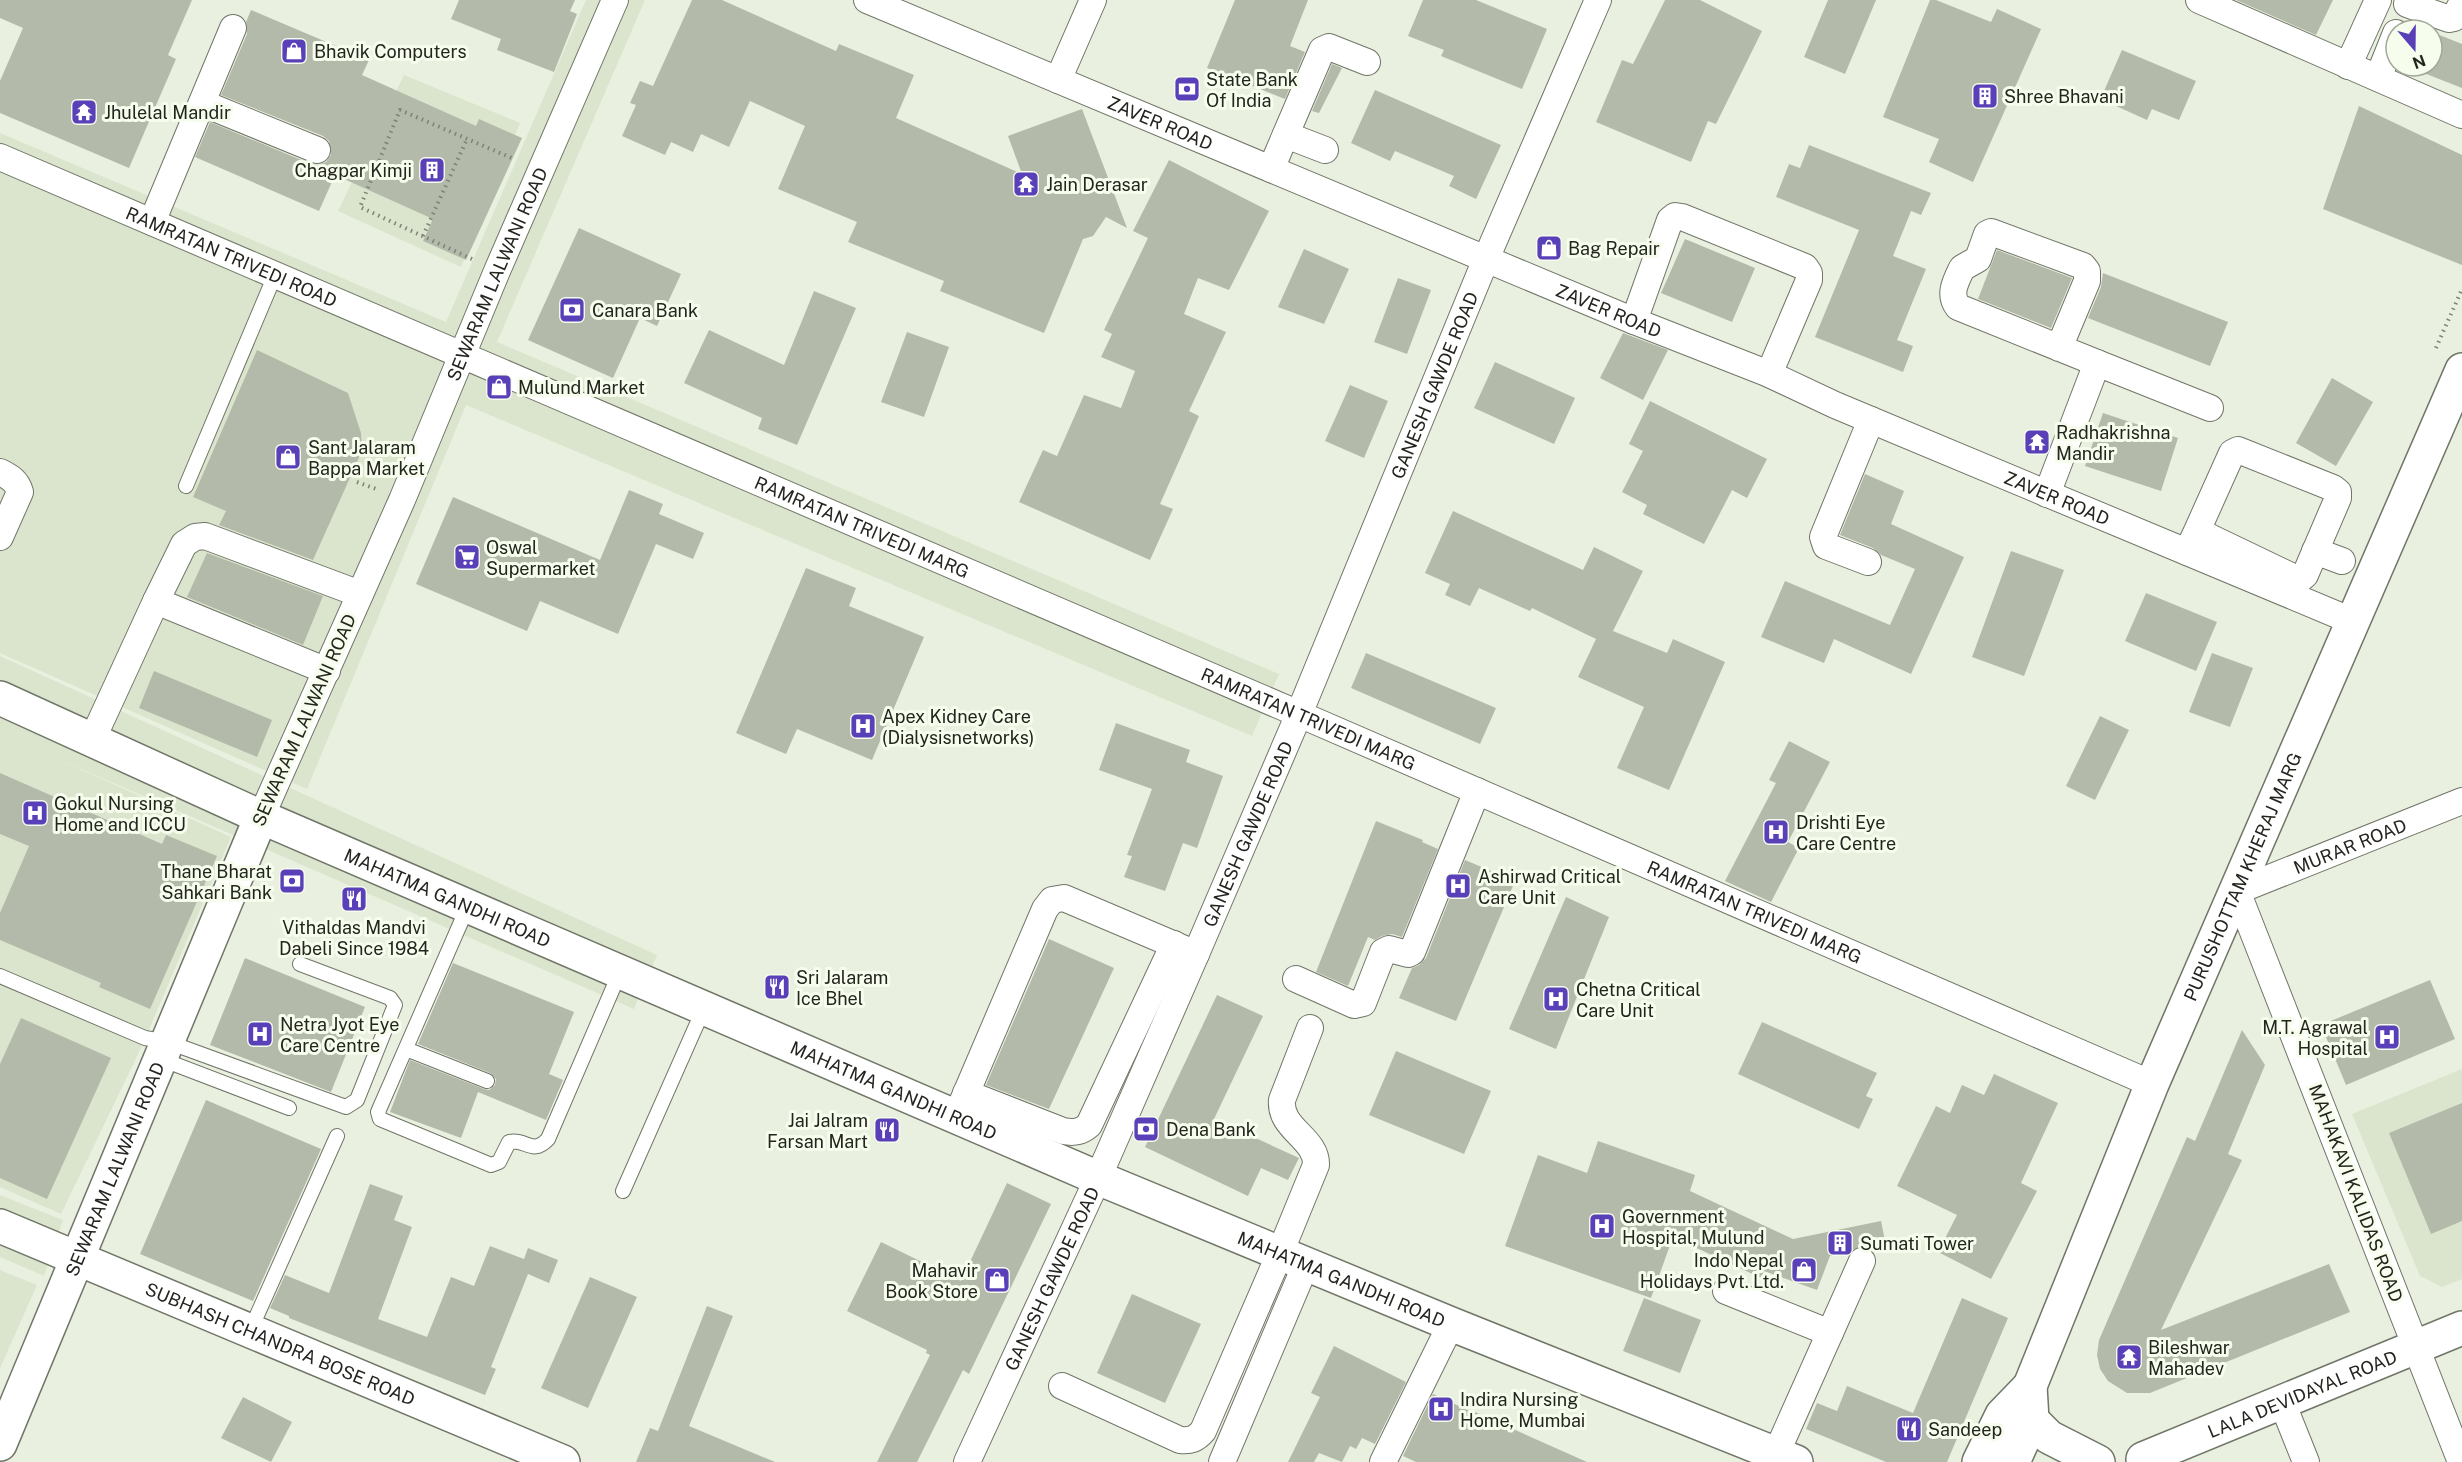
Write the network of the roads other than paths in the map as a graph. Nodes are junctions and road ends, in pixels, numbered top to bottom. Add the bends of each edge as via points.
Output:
1 (615, 0) edge
2 (867, 0) edge
3 (1093, 0) edge
4 (1598, 0) edge
5 (2379, 0) edge
6 (2408, 2) edge
7 (2215, 3) edge
8 (2462, 3) edge
9 (2402, 18) edge
10 (233, 28) dead end
11 (1367, 62) dead end
12 (2384, 63) edge
13 (2348, 66) junction
14 (2378, 78) junction
15 (1058, 80) junction
16 (202, 103) junction
17 (2462, 115) edge
18 (1286, 135) junction
19 (317, 150) dead end
20 (1325, 150) dead end
21 (0, 157) edge
22 (1271, 169) junction
23 (152, 222) junction
24 (1486, 259) junction
25 (275, 275) junction
26 (1634, 321) junction
27 (2059, 348) junction
28 (463, 356) junction
29 (2097, 363) junction
30 (2462, 370) edge
31 (1769, 374) junction
32 (2210, 408) dead end
33 (1871, 420) junction
34 (0, 472) edge
35 (186, 486) dead end
36 (2047, 494) junction
37 (0, 537) edge
38 (2192, 542) junction
39 (2315, 551) junction
40 (2342, 561) dead end
41 (1868, 562) dead end
42 (2252, 568) junction
43 (360, 594) junction
44 (156, 602) junction
45 (2352, 621) junction
46 (327, 671) junction
47 (0, 698) edge
48 (1299, 714) junction
49 (93, 738) junction
50 (1477, 791) junction
51 (2462, 801) edge
52 (261, 817) junction
53 (2237, 891) junction
54 (468, 906) junction
55 (1185, 949) junction
56 (300, 964) dead end
57 (620, 972) junction
58 (0, 976) edge
59 (1296, 979) dead end
60 (704, 1008) junction
61 (1310, 1028) dead end
62 (406, 1049) junction
63 (165, 1050) junction
64 (487, 1081) dead end
65 (2152, 1084) junction
66 (961, 1105) junction
67 (289, 1108) dead end
68 (337, 1136) dead end
69 (1098, 1178) junction
70 (623, 1191) dead end
71 (0, 1227) edge
72 (78, 1259) junction
73 (1293, 1259) junction
74 (1862, 1261) dead end
75 (1726, 1290) dead end
76 (1451, 1324) junction
77 (2462, 1328) edge
78 (250, 1331) junction
79 (1830, 1333) junction
80 (2416, 1346) junction
81 (1062, 1386) dead end
82 (2030, 1386) junction
83 (2282, 1402) junction
84 (2032, 1420) junction
85 (0, 1444) edge
86 (1786, 1458) edge
87 (2132, 1461) edge
88 (563, 1462) edge
89 (967, 1462) edge
90 (1222, 1462) edge
91 (1383, 1462) edge
92 (1979, 1462) edge
93 (2013, 1462) edge
94 (2098, 1462) edge
95 (2306, 1462) edge
96 (2461, 1462) edge

1 - 28 street, SEWARAM LALWANI ROAD
2 - 15 street, ZAVER ROAD
3 - 15 street
4 - 24 street, GANESH GAWDE ROAD
5 - 13 street
6 - 8 street via 2449,20
6 - 9 street
7 - 13 street
10 - 16 street
11 - 18 street via 1325,48
12 - 14 street
13 - 14 street
14 - 17 street
15 - 22 street, ZAVER ROAD
16 - 19 street
16 - 23 street
18 - 20 street
18 - 22 street
21 - 23 street, RAMRATAN TRIVEDI ROAD
22 - 24 street, ZAVER ROAD
23 - 25 street, RAMRATAN TRIVEDI ROAD
24 - 26 street, ZAVER ROAD
24 - 48 street, GANESH GAWDE ROAD
25 - 28 street, RAMRATAN TRIVEDI ROAD
25 - 35 lane
26 - 31 street, ZAVER ROAD
26 - 31 street via 1670,220 1682,217 1805,267 1809,273
27 - 27 street via 1958,307 1954,301 1952,293 1962,267 1978,259 1991,231 2083,266 2087,271 2087,281
27 - 29 street
28 - 43 street, SEWARAM LALWANI ROAD
28 - 48 street, RAMRATAN TRIVEDI MARG
29 - 32 street
29 - 36 street
30 - 45 main road, PURUSHOTTAM KHERAJ MARG
31 - 33 street, ZAVER ROAD
33 - 36 street, ZAVER ROAD
33 - 41 street via 1823,537 1826,546
34 - 37 street via 12,478 21,492
36 - 38 street, ZAVER ROAD
38 - 39 street via 2232,453 2238,450 2338,492
38 - 42 street, ZAVER ROAD
39 - 40 street
39 - 42 street via 2299,580
42 - 45 street, ZAVER ROAD
43 - 44 street via 206,536 184,544
43 - 46 street, SEWARAM LALWANI ROAD
44 - 46 street
44 - 49 street
45 - 53 main road, PURUSHOTTAM KHERAJ MARG
46 - 52 street, SEWARAM LALWANI ROAD
47 - 49 main road, MAHATMA GANDHI ROAD
48 - 50 street, RAMRATAN TRIVEDI MARG
48 - 55 street, GANESH GAWDE ROAD
49 - 52 main road, MAHATMA GANDHI ROAD
50 - 59 street via 1412,952 1383,952 1363,1003 1354,1005
50 - 65 street, RAMRATAN TRIVEDI MARG
51 - 53 street, MURAR ROAD
52 - 54 main road, MAHATMA GANDHI ROAD
52 - 63 main road, SEWARAM LALWANI ROAD
53 - 65 main road, PURUSHOTTAM KHERAJ MARG
53 - 80 street, MAHAKAVI KALIDAS ROAD
54 - 57 main road, MAHATMA GANDHI ROAD
54 - 62 lane
55 - 66 street via 1089,1125 1082,1131 1072,1133
55 - 66 street via 1064,898 1052,900
55 - 69 street, GANESH GAWDE ROAD
56 - 63 lane via 394,1001 352,1105 338,1105
57 - 60 main road, MAHATMA GANDHI ROAD
57 - 62 lane via 548,1138 535,1147 513,1140 494,1165 379,1118 378,1112
58 - 63 lane
60 - 66 main road, MAHATMA GANDHI ROAD
60 - 70 lane
61 - 73 street via 1281,1111 1316,1156
62 - 64 lane
63 - 67 lane
63 - 72 main road, SEWARAM LALWANI ROAD
65 - 82 main road, PURUSHOTTAM KHERAJ MARG
66 - 69 main road, MAHATMA GANDHI ROAD
68 - 78 lane
69 - 73 main road, MAHATMA GANDHI ROAD
69 - 89 street, GANESH GAWDE ROAD
71 - 72 main road, SUBHASH CHANDRA BOSE ROAD
72 - 78 main road, SUBHASH CHANDRA BOSE ROAD
72 - 85 main road, SEWARAM LALWANI ROAD
73 - 76 main road, MAHATMA GANDHI ROAD
73 - 81 street via 1203,1431 1190,1441 1180,1440
73 - 90 street
74 - 79 street
75 - 79 street
76 - 86 main road, MAHATMA GANDHI ROAD
76 - 91 street
77 - 80 main road, LALA DEVIDAYAL ROAD
78 - 88 main road, SUBHASH CHANDRA BOSE ROAD
79 - 86 street
80 - 83 main road, LALA DEVIDAYAL ROAD
80 - 96 street, MAHAKAVI KALIDAS ROAD
82 - 84 main road
82 - 92 main road via 2002,1415
83 - 87 main road, LALA DEVIDAYAL ROAD
83 - 95 street
84 - 93 main road
84 - 94 main road via 2049,1437

